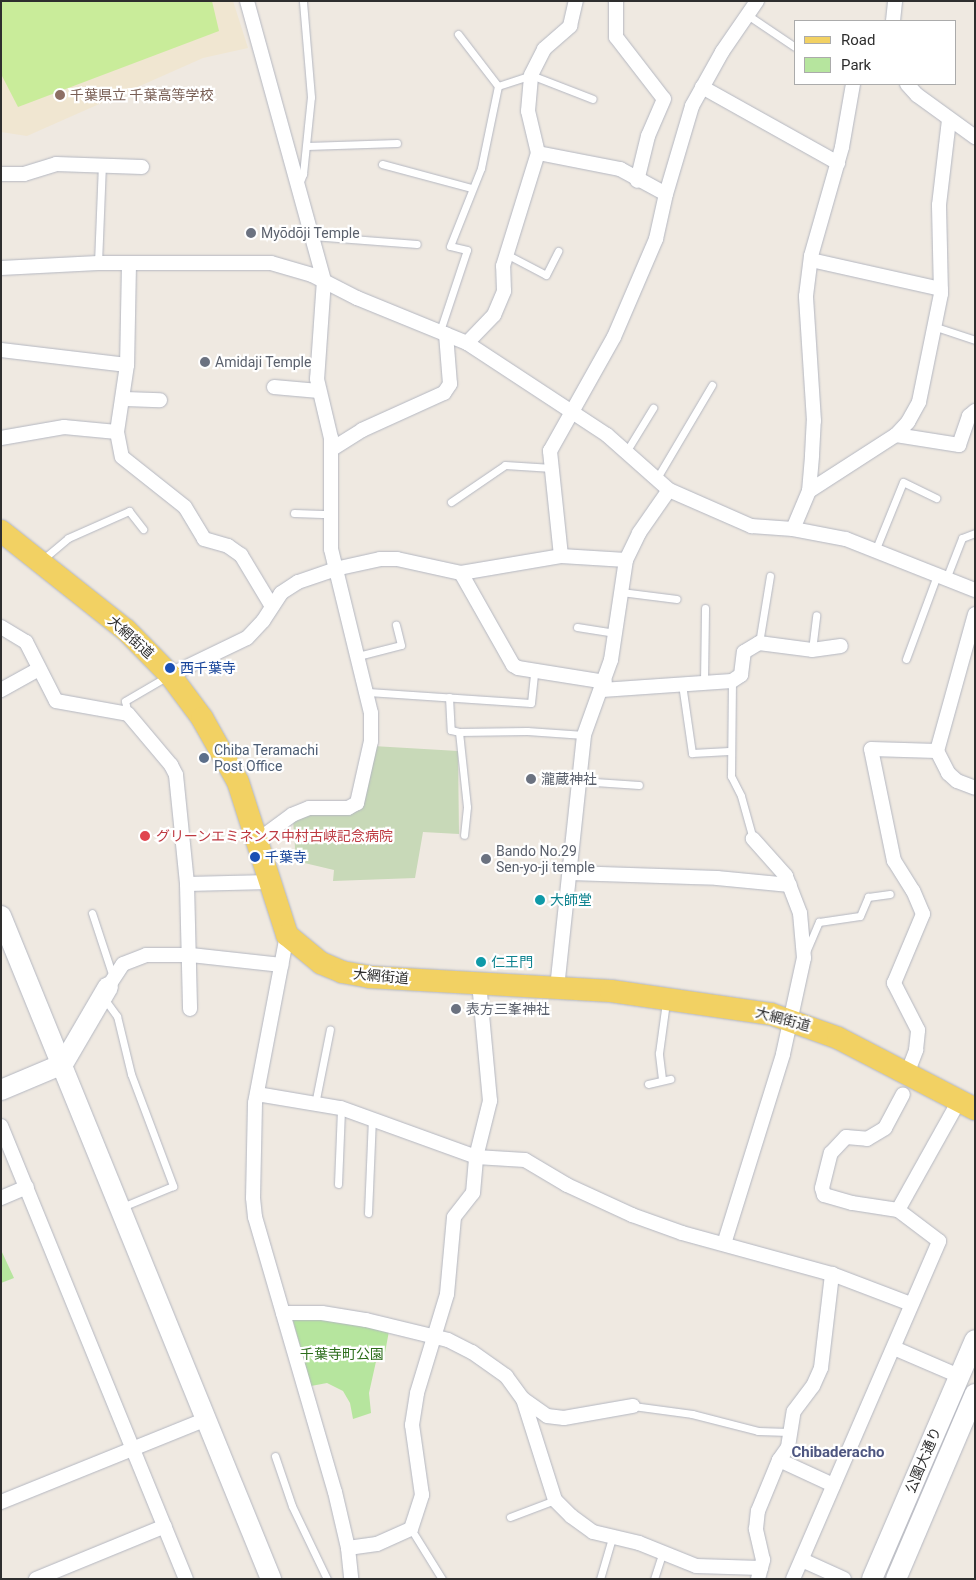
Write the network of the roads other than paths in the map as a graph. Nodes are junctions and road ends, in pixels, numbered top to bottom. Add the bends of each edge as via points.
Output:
1 (246, 1) edge
2 (303, 1) edge
3 (576, 1) edge
4 (616, 1) edge
5 (757, 1) edge
6 (895, 1) edge
7 (749, 16) junction
8 (893, 20) edge
9 (458, 34) dead end
10 (794, 46) edge
11 (531, 76) junction
12 (851, 85) edge
13 (908, 85) edge
14 (498, 86) junction
15 (702, 87) junction
16 (593, 99) dead end
17 (949, 120) junction
18 (975, 137) edge
19 (397, 143) dead end
20 (306, 146) junction
21 (538, 153) junction
22 (838, 163) junction
23 (382, 164) dead end
24 (102, 165) junction
25 (142, 167) dead end
26 (1, 174) edge
27 (638, 181) junction
28 (299, 184) junction
29 (471, 188) junction
30 (666, 194) junction
31 (312, 236) junction
32 (417, 244) dead end
33 (558, 252) dead end
34 (506, 254) junction
35 (811, 260) junction
36 (98, 263) junction
37 (130, 264) junction
38 (1, 268) edge
39 (324, 280) junction
40 (941, 288) junction
41 (936, 327) junction
42 (443, 332) junction
43 (975, 340) edge
44 (467, 343) junction
45 (1, 350) edge
46 (128, 364) junction
47 (712, 385) dead end
48 (274, 388) dead end
49 (319, 391) junction
50 (125, 399) junction
51 (160, 400) dead end
52 (653, 408) dead end
53 (975, 411) edge
54 (570, 413) junction
55 (117, 432) junction
56 (896, 435) junction
57 (1, 438) edge
58 (332, 449) junction
59 (626, 452) junction
60 (552, 468) junction
61 (657, 478) junction
62 (669, 490) junction
63 (809, 491) junction
64 (936, 498) dead end
65 (451, 502) dead end
66 (294, 513) dead end
67 (329, 514) junction
68 (143, 529) dead end
69 (793, 529) junction
70 (1, 531) edge
71 (975, 533) edge
72 (875, 551) junction
73 (561, 556) junction
74 (626, 560) junction
75 (40, 562) junction
76 (335, 569) junction
77 (461, 573) junction
78 (770, 576) dead end
79 (941, 577) junction
80 (975, 590) edge
81 (620, 592) junction
82 (677, 599) dead end
83 (271, 605) junction
84 (705, 608) dead end
85 (975, 614) edge
86 (816, 615) dead end
87 (396, 625) dead end
88 (1, 627) edge
89 (577, 627) dead end
90 (614, 633) junction
91 (759, 643) junction
92 (841, 646) dead end
93 (812, 650) junction
94 (358, 656) junction
95 (906, 659) dead end
96 (39, 669) junction
97 (534, 673) junction
98 (170, 675) junction
99 (732, 681) junction
100 (704, 682) junction
101 (682, 684) junction
102 (603, 686) junction
103 (1, 690) edge
104 (368, 692) junction
105 (449, 698) junction
106 (128, 714) junction
107 (459, 732) junction
108 (584, 735) junction
109 (729, 750) junction
110 (937, 751) junction
111 (580, 780) junction
112 (639, 785) dead end
113 (975, 788) edge
114 (464, 835) dead end
115 (753, 839) joint
116 (258, 840) junction
117 (570, 873) junction
118 (270, 882) junction
119 (187, 884) junction
120 (790, 885) junction
121 (890, 894) dead end
122 (92, 913) dead end
123 (1, 916) edge
124 (287, 935) junction
125 (191, 956) junction
126 (804, 958) junction
127 (281, 965) junction
128 (480, 983) junction
129 (108, 987) junction
130 (557, 988) junction
131 (666, 997) junction
132 (190, 1009) dead end
133 (791, 1019) junction
134 (330, 1029) dead end
135 (63, 1064) junction
136 (648, 1084) dead end
137 (905, 1084) junction
138 (1, 1090) edge
139 (256, 1094) junction
140 (315, 1104) junction
141 (967, 1105) edge
142 (341, 1108) junction
143 (372, 1118) junction
144 (1, 1126) edge
145 (476, 1157) junction
146 (338, 1184) dead end
147 (26, 1188) junction
148 (1, 1198) edge
149 (122, 1207) junction
150 (898, 1210) junction
151 (368, 1213) dead end
152 (724, 1244) junction
153 (832, 1274) junction
154 (911, 1304) junction
155 (284, 1313) junction
156 (435, 1337) junction
157 (975, 1340) edge
158 (894, 1348) junction
159 (959, 1376) junction
160 (975, 1394) edge
161 (523, 1399) junction
162 (633, 1406) joint
163 (206, 1419) junction
164 (788, 1432) junction
165 (133, 1448) junction
166 (275, 1456) dead end
167 (779, 1460) junction
168 (833, 1485) junction
169 (555, 1500) junction
170 (1, 1502) edge
171 (510, 1517) dead end
172 (164, 1526) junction
173 (411, 1529) junction
174 (612, 1538) junction
175 (348, 1548) junction
176 (662, 1554) junction
177 (802, 1560) junction
178 (759, 1574) edge
179 (36, 1579) edge
180 (186, 1579) edge
181 (271, 1579) edge
182 (327, 1579) edge
183 (351, 1579) edge
184 (442, 1579) edge
185 (600, 1579) edge
186 (654, 1579) edge
187 (793, 1579) edge
188 (844, 1579) edge
189 (872, 1579) edge
190 (896, 1579) edge

1 - 28 street
2 - 20 lane via 311,97
3 - 11 street via 570,26 544,49
4 - 27 street via 616,37 664,99 648,136
5 - 7 street
6 - 8 street
7 - 10 lane
7 - 15 street via 722,52
9 - 14 lane
11 - 14 lane
11 - 16 lane
11 - 21 street via 528,111
12 - 22 street
13 - 17 street
14 - 29 lane via 481,168
15 - 22 street
15 - 30 street via 689,114
17 - 18 street
17 - 40 street via 940,205
19 - 20 lane
20 - 28 lane
21 - 27 street via 620,169
21 - 34 street
22 - 35 street
23 - 29 lane
24 - 25 street
24 - 26 street via 56,164 24,174
24 - 36 lane
27 - 30 street
28 - 31 street
29 - 42 lane via 450,246 467,250
30 - 54 street via 656,239 614,337
31 - 32 lane
31 - 39 street
33 - 34 lane via 546,275
34 - 44 street via 502,266 504,291 494,314
35 - 40 street
35 - 63 street via 806,316 814,421
36 - 37 street
36 - 38 street
37 - 39 street via 272,263
37 - 46 street
39 - 42 street via 356,298
39 - 49 street via 317,350
40 - 41 street
41 - 43 lane
41 - 56 street via 919,402
42 - 44 street
42 - 58 street via 450,384 444,393 362,430
44 - 54 street
45 - 46 street
46 - 50 street
47 - 61 lane
48 - 49 street
49 - 58 street via 330,428
50 - 51 street
50 - 55 street
52 - 59 lane
53 - 56 street via 969,416 959,445
54 - 59 street via 606,435
54 - 60 street via 550,451
55 - 57 street via 64,427
55 - 83 street via 122,457 185,507 204,539 228,546 241,555
56 - 63 street
58 - 67 street
59 - 61 street
60 - 65 lane via 505,465
60 - 73 street
61 - 62 street
62 - 69 street via 751,526
62 - 74 street via 639,533
63 - 69 street
64 - 72 lane via 903,482
66 - 67 lane
67 - 76 street
68 - 75 lane via 129,511 68,538
69 - 72 street via 846,539
70 - 75 main road, 大網街道
71 - 79 lane via 962,538
72 - 79 street
73 - 74 street
73 - 77 street
74 - 81 street
75 - 98 main road, 大網街道 via 126,630
76 - 77 street via 380,559 397,559
76 - 83 street via 298,582 281,593
76 - 94 street
77 - 97 street via 513,665
78 - 91 lane
79 - 80 street
79 - 95 lane
81 - 82 lane
81 - 90 street
83 - 98 street via 263,621 247,638
84 - 100 lane
85 - 110 street via 938,738
86 - 93 lane
87 - 94 lane via 401,644
88 - 96 street via 26,642
89 - 90 lane
90 - 102 street
91 - 93 street
91 - 99 street via 744,652 742,675
92 - 93 street
94 - 104 street
96 - 103 street
96 - 106 street via 56,701
97 - 102 street
97 - 105 lane via 531,703
98 - 106 lane via 125,700
98 - 116 main road, 大網街道 via 210,730 238,782
99 - 100 street
99 - 109 lane
100 - 101 street
101 - 102 street
101 - 109 lane via 692,753
102 - 108 street
104 - 105 lane
104 - 116 street via 371,741 356,803 348,808 309,808 292,815
105 - 107 lane via 451,730
106 - 119 street via 176,775
107 - 108 lane via 527,731
107 - 114 lane via 467,807
108 - 111 street
109 - 115 lane via 731,776 742,796
110 - 113 street via 948,773 957,781
110 - 137 street via 871,749 894,861 913,891 922,914 894,983 918,1030 916,1050
111 - 112 lane
111 - 117 street
115 - 120 street via 786,876
116 - 118 main road, 大網街道
117 - 120 street via 691,877
117 - 130 street
118 - 119 street
118 - 124 main road, 大網街道
119 - 125 street
120 - 126 street via 800,913
121 - 126 lane via 868,898 860,916 818,922
122 - 129 lane
123 - 135 street
124 - 127 street
124 - 128 main road, 大網街道 via 307,954 342,972 369,977
125 - 127 street
125 - 129 street via 136,957 123,964
125 - 132 street
126 - 133 street
127 - 139 street
128 - 130 main road, 大網街道
128 - 145 street via 490,1101
129 - 135 street
129 - 149 lane via 131,1074 173,1186
130 - 131 main road, 大網街道
131 - 133 main road, 大網街道
131 - 136 lane via 659,1053 666,1079
133 - 137 main road, 大網街道 via 838,1038
133 - 152 street
134 - 140 lane
135 - 138 street
135 - 149 street
137 - 141 main road, 大網街道
137 - 150 street via 884,1128 867,1139 846,1137 831,1153 822,1188 824,1195 843,1201
139 - 140 street
139 - 155 street via 252,1198
140 - 142 street
141 - 150 street
142 - 143 street
142 - 146 lane
143 - 145 street
143 - 151 lane
144 - 147 street
145 - 152 street via 525,1160 567,1185 632,1215
145 - 156 street via 473,1193 454,1217 447,1294
147 - 148 street
147 - 165 street
149 - 163 street
150 - 154 street via 938,1240
152 - 153 street
153 - 154 street
153 - 164 street via 821,1368 813,1386 794,1411
154 - 158 street
155 - 156 street via 322,1313
155 - 175 street
156 - 161 street via 472,1352 506,1376
156 - 173 street via 417,1393 412,1425 422,1495
157 - 159 street, 公園大通り
158 - 159 street
158 - 168 street
159 - 189 street, 公園大通り
160 - 190 street, 公園大通り
161 - 162 street via 547,1416 564,1418
161 - 169 street
162 - 164 lane via 692,1414 758,1431
163 - 165 street
163 - 181 street
164 - 167 street via 788,1446
165 - 170 street
165 - 172 street
166 - 182 lane via 292,1506
167 - 168 street
167 - 178 street via 758,1511 756,1529 763,1560
168 - 177 street
169 - 171 lane
169 - 174 street via 593,1532
172 - 179 street
172 - 180 street
173 - 175 street via 377,1544
173 - 184 lane
174 - 176 street via 639,1543
174 - 185 lane
175 - 183 street
176 - 178 street via 696,1566
176 - 186 lane
177 - 187 street
177 - 188 street

